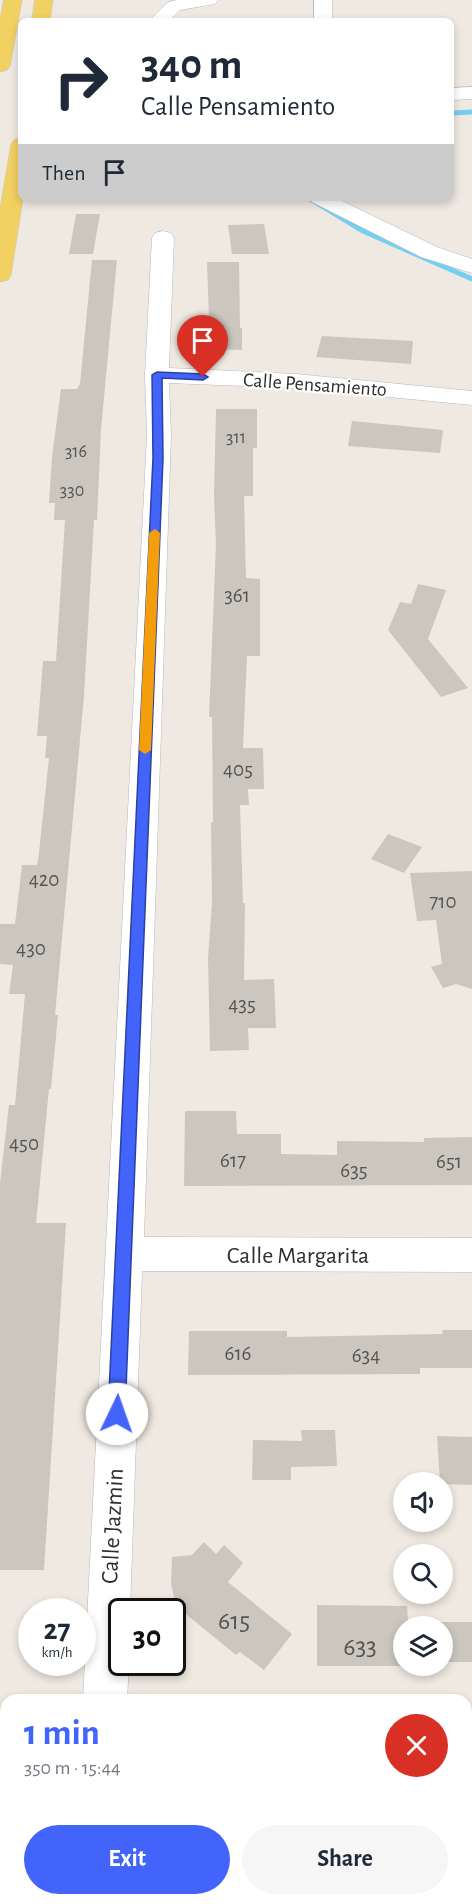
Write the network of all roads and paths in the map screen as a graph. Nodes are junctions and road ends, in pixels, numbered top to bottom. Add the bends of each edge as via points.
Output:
1 (44, 0) edge
2 (209, 0) edge
3 (323, 0) edge
4 (8, 7) edge
5 (41, 18) edge
6 (161, 18) edge
7 (323, 18) edge
8 (0, 66) edge
9 (472, 93) edge
10 (454, 94) edge
11 (18, 162) edge
12 (325, 201) edge
13 (163, 238) dead end
14 (2, 256) edge
15 (472, 266) edge
16 (157, 375) junction
17 (472, 398) edge
18 (124, 1254) junction
19 (472, 1255) edge
20 (105, 1694) edge

1 - 5 main road
2 - 6 street via 174,6
3 - 7 street
4 - 8 main road
9 - 10 street
11 - 14 main road
12 - 15 street via 429,252
13 - 16 street, Calle Jazmin
16 - 17 street, Calle Pensamiento via 296,381
16 - 18 street, Calle Jazmin via 159,435
18 - 19 street, Calle Margarita
18 - 20 street, Calle Jazmin

